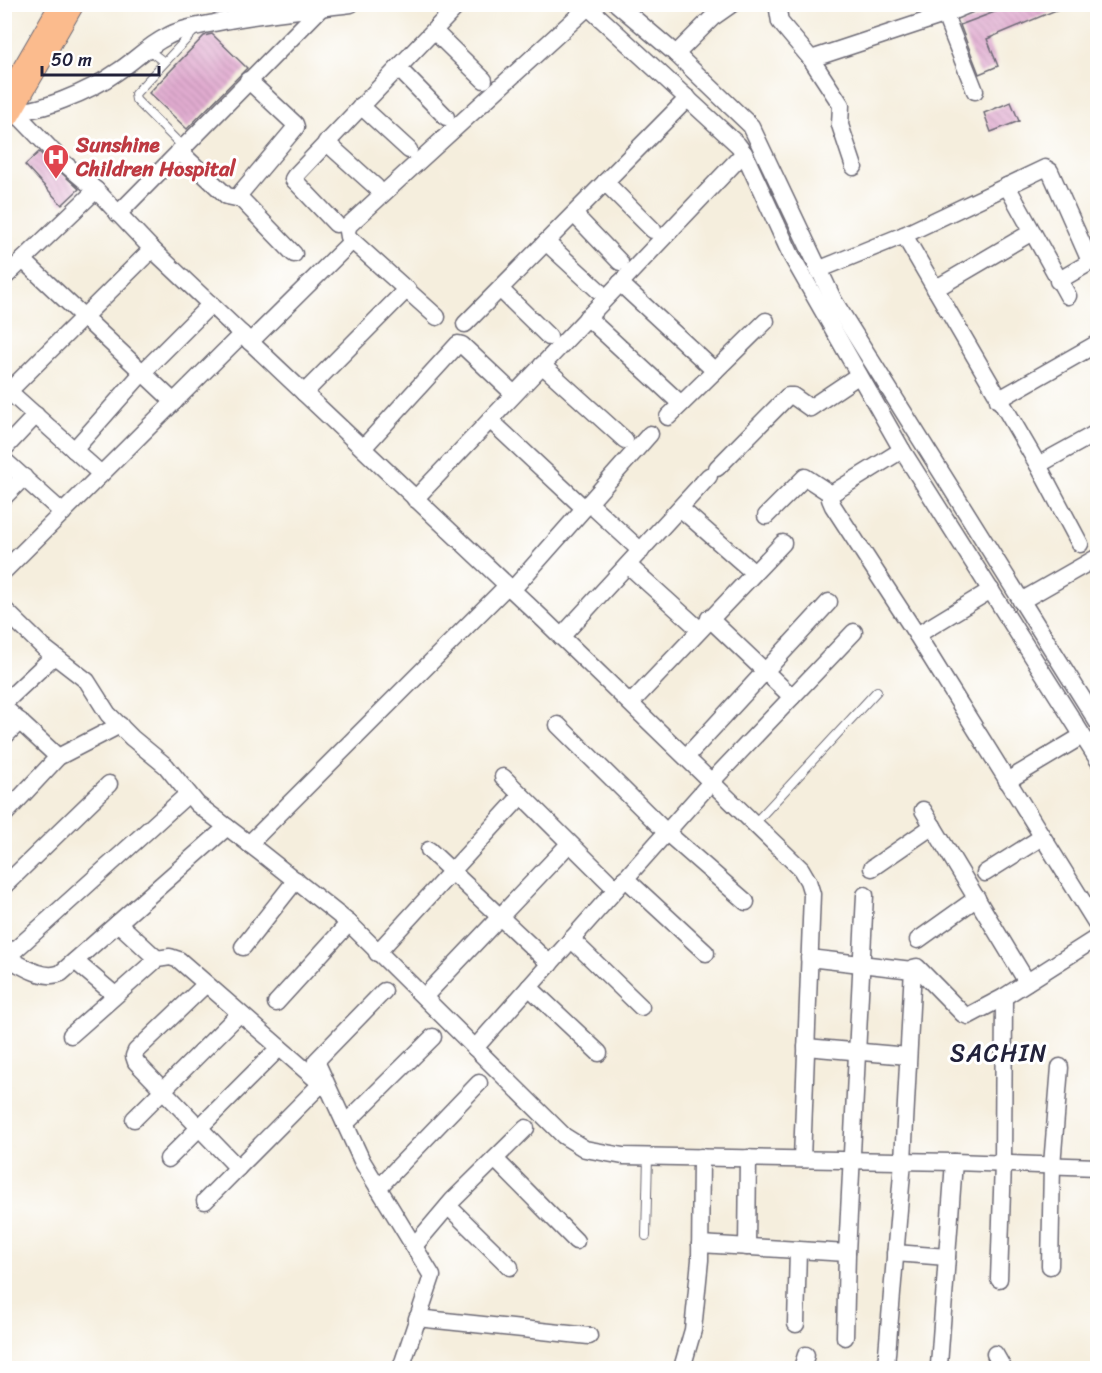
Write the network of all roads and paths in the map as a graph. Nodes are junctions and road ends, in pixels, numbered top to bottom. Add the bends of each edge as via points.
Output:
1 (46, 4) edge
2 (67, 4) edge
3 (351, 4) edge
4 (459, 4) edge
5 (617, 4) edge
6 (732, 4) edge
7 (777, 4) edge
8 (970, 4) edge
9 (587, 5) edge
10 (274, 8) edge
11 (321, 8) junction
12 (942, 10) edge
13 (199, 26) junction
14 (434, 31) junction
15 (147, 49) junction
16 (676, 54) junction
17 (811, 59) junction
18 (164, 62) junction
19 (398, 68) junction
20 (4, 75) edge
21 (248, 80) junction
22 (484, 80) dead end
23 (975, 91) dead end
24 (688, 98) junction
25 (361, 106) junction
26 (8, 110) edge
27 (446, 117) dead end
28 (326, 142) junction
29 (181, 149) junction
30 (409, 150) dead end
31 (744, 153) junction
32 (854, 167) dead end
33 (605, 182) junction
34 (1007, 186) junction
35 (376, 187) dead end
36 (96, 190) junction
37 (241, 199) junction
38 (118, 214) junction
39 (574, 214) junction
40 (336, 224) dead end
41 (653, 230) dead end
42 (800, 230) junction
43 (1032, 232) junction
44 (904, 235) junction
45 (783, 239) junction
46 (352, 241) junction
47 (546, 242) junction
48 (152, 249) junction
49 (294, 254) dead end
50 (23, 260) junction
51 (620, 262) dead end
52 (818, 270) junction
53 (4, 278) edge
54 (1058, 281) junction
55 (620, 283) junction
56 (500, 288) junction
57 (407, 289) junction
58 (935, 289) junction
59 (598, 290) dead end
60 (1068, 296) dead end
61 (211, 304) junction
62 (84, 316) junction
63 (437, 317) dead end
64 (587, 317) junction
65 (766, 321) dead end
66 (465, 324) dead end
67 (549, 337) dead end
68 (246, 338) junction
69 (1098, 343) edge
70 (542, 364) junction
71 (715, 371) junction
72 (142, 372) junction
73 (859, 375) junction
74 (7, 389) edge
75 (304, 393) junction
76 (514, 394) junction
77 (998, 400) junction
78 (174, 402) junction
79 (681, 404) junction
80 (36, 416) junction
81 (668, 417) dead end
82 (490, 420) junction
83 (1098, 432) edge
84 (650, 434) dead end
85 (625, 440) dead end
86 (363, 448) junction
87 (4, 449) edge
88 (74, 450) junction
89 (902, 450) junction
90 (4, 460) edge
91 (1038, 465) junction
92 (101, 474) junction
93 (24, 477) junction
94 (831, 494) junction
95 (4, 497) edge
96 (415, 499) junction
97 (586, 506) junction
98 (680, 508) junction
99 (63, 513) junction
100 (766, 516) dead end
101 (783, 543) dead end
102 (1080, 544) dead end
103 (641, 550) junction
104 (1098, 557) edge
105 (628, 565) junction
106 (4, 571) edge
107 (754, 573) junction
108 (509, 588) junction
109 (991, 590) junction
110 (829, 602) dead end
111 (1021, 602) junction
112 (4, 609) edge
113 (704, 624) junction
114 (854, 632) dead end
115 (917, 635) junction
116 (561, 638) junction
117 (54, 656) junction
118 (766, 672) junction
119 (877, 691) dead end
120 (792, 697) junction
121 (631, 703) junction
122 (4, 705) edge
123 (20, 721) junction
124 (1098, 723) edge
125 (120, 724) junction
126 (558, 725) dead end
127 (1082, 736) junction
128 (4, 737) edge
129 (58, 757) junction
130 (687, 757) junction
131 (1098, 760) edge
132 (503, 777) dead end
133 (712, 781) junction
134 (1007, 781) junction
135 (109, 784) dead end
136 (188, 794) junction
137 (520, 797) junction
138 (923, 810) dead end
139 (4, 815) edge
140 (754, 824) junction
141 (933, 826) junction
142 (227, 827) junction
143 (666, 832) junction
144 (1042, 837) junction
145 (249, 844) junction
146 (569, 844) junction
147 (429, 850) dead end
148 (872, 868) dead end
149 (452, 873) junction
150 (985, 873) dead end
151 (296, 880) junction
152 (621, 884) junction
153 (4, 886) edge
154 (865, 895) dead end
155 (977, 898) junction
156 (746, 902) dead end
157 (500, 917) junction
158 (118, 923) junction
159 (349, 923) junction
160 (1098, 926) edge
161 (1098, 937) edge
162 (571, 939) junction
163 (918, 940) dead end
164 (243, 947) dead end
165 (377, 953) junction
166 (706, 953) dead end
167 (5, 958) edge
168 (809, 958) junction
169 (158, 959) junction
170 (75, 961) junction
171 (550, 964) junction
172 (861, 965) junction
173 (912, 969) junction
174 (1027, 982) junction
175 (206, 984) junction
176 (529, 987) junction
177 (384, 991) dead end
178 (115, 995) junction
179 (424, 997) junction
180 (1004, 997) junction
181 (276, 1003) dead end
182 (641, 1007) dead end
183 (239, 1014) junction
184 (71, 1035) dead end
185 (433, 1037) dead end
186 (806, 1047) junction
187 (279, 1048) junction
188 (475, 1048) junction
189 (599, 1053) dead end
190 (858, 1053) junction
191 (908, 1056) junction
192 (1060, 1067) dead end
193 (479, 1083) dead end
194 (326, 1088) junction
195 (163, 1092) junction
196 (134, 1119) dead end
197 (345, 1124) junction
198 (198, 1128) junction
199 (526, 1128) dead end
200 (648, 1156) junction
201 (701, 1157) junction
202 (748, 1158) junction
203 (168, 1159) dead end
204 (495, 1159) junction
205 (802, 1159) junction
206 (853, 1160) junction
207 (903, 1161) junction
208 (954, 1162) junction
209 (1003, 1163) junction
210 (1052, 1165) junction
211 (1098, 1167) edge
212 (238, 1168) junction
213 (378, 1188) junction
214 (205, 1201) dead end
215 (448, 1206) junction
216 (646, 1236) dead end
217 (576, 1241) dead end
218 (700, 1244) junction
219 (414, 1246) junction
220 (747, 1247) junction
221 (798, 1250) junction
222 (896, 1252) junction
223 (847, 1253) junction
224 (946, 1257) junction
225 (1050, 1266) dead end
226 (510, 1267) dead end
227 (999, 1279) dead end
228 (417, 1318) junction
229 (796, 1324) dead end
230 (589, 1336) dead end
231 (845, 1337) dead end
232 (939, 1365) dead end
233 (886, 1366) dead end
234 (401, 1368) edge
235 (682, 1368) edge

1 - 20 highway via 20,55
2 - 26 highway
3 - 11 street
4 - 14 street
5 - 16 street
6 - 16 street
7 - 17 street via 780,22
8 - 12 street
9 - 24 street
9 - 46 street via 349,225 348,237
10 - 11 street
10 - 13 street
11 - 21 street
12 - 17 street
12 - 23 street
13 - 15 street via 167,36
13 - 18 lane
14 - 19 street
14 - 22 street
15 - 18 lane
15 - 26 street via 116,73 80,93 48,105
16 - 42 street via 751,126
17 - 32 street via 841,105 840,125
18 - 29 lane via 137,90 136,100
19 - 25 street
19 - 27 street
21 - 29 street
21 - 37 street via 296,127 243,190
24 - 31 street
24 - 33 street
25 - 28 street
25 - 30 street
26 - 36 street
28 - 35 street
28 - 40 street via 293,179
29 - 37 street via 227,196
29 - 38 street
31 - 45 street
31 - 55 street
33 - 39 street
33 - 41 street
34 - 43 street
34 - 44 street
34 - 54 street via 1039,170 1050,171 1089,259
36 - 38 street
36 - 50 street
37 - 49 street
38 - 48 street
39 - 47 street
39 - 51 street
42 - 45 street
42 - 52 street
43 - 54 street
43 - 58 street
44 - 52 street
44 - 58 street
45 - 73 street
46 - 57 street
46 - 68 street
47 - 56 street
47 - 59 street
48 - 61 street
48 - 62 street
50 - 53 street
50 - 62 street
52 - 111 street
54 - 60 street
55 - 64 street
55 - 71 street
56 - 66 street
56 - 67 street
57 - 63 street
57 - 75 street
58 - 77 street
61 - 68 street
61 - 72 street
62 - 72 street
62 - 74 street
64 - 70 street
64 - 79 street
65 - 71 street
68 - 75 street
68 - 78 street
69 - 77 street
70 - 76 street
70 - 85 street
71 - 79 street
72 - 78 street
72 - 88 street
73 - 89 street
73 - 98 street via 810,408 793,396 785,398
74 - 80 street
75 - 86 street
76 - 82 street
76 - 86 street via 458,344
77 - 91 street
78 - 92 street
79 - 81 street
80 - 87 street
80 - 88 street
82 - 96 street
82 - 97 street
83 - 91 street
84 - 97 street
86 - 96 street
88 - 92 street
89 - 94 street
89 - 109 street
90 - 93 street
91 - 102 street
92 - 99 street
93 - 95 street
93 - 99 street
94 - 100 street via 805,477
94 - 115 street via 833,506
96 - 108 street
97 - 103 street
97 - 108 street
98 - 103 street
98 - 107 street
99 - 106 street
101 - 107 street
103 - 105 street
104 - 111 street
105 - 113 street
105 - 116 street
107 - 113 street
108 - 116 street
108 - 145 street
109 - 115 street
109 - 127 street
110 - 118 street
111 - 124 street
112 - 117 street
113 - 118 street
113 - 121 street
114 - 120 street
115 - 134 street
116 - 121 street
117 - 122 street
117 - 125 street via 87,681 108,714
118 - 120 street
118 - 130 street
119 - 140 lane
120 - 133 street
121 - 130 street
122 - 123 street
123 - 128 street
123 - 129 street
125 - 129 street
125 - 136 street via 166,766
126 - 143 street
127 - 131 street
127 - 134 street
129 - 139 street
130 - 133 street
132 - 137 street
133 - 140 street
133 - 143 street
134 - 144 street
135 - 153 street
136 - 142 street
136 - 167 street
137 - 146 street
137 - 149 street
138 - 141 street
140 - 168 street via 801,869 808,881 812,894
141 - 148 street
141 - 155 street
142 - 145 street
142 - 158 street
143 - 152 street
143 - 156 street
144 - 150 street
144 - 160 street
145 - 151 street
146 - 152 street
146 - 157 street
147 - 149 street
149 - 157 street
149 - 165 street
151 - 159 street
151 - 164 street
152 - 162 street
152 - 166 street
154 - 172 street
155 - 163 street
155 - 174 street
157 - 171 street
157 - 179 street
158 - 169 street
158 - 170 street
159 - 165 street
159 - 181 street
161 - 174 street
162 - 171 street
162 - 182 street
165 - 179 street
167 - 170 street via 53,977
168 - 172 street
168 - 186 street
169 - 175 street via 179,960
169 - 178 street
170 - 178 street
171 - 176 street
172 - 173 street
172 - 190 street
173 - 180 street via 917,967 968,1016
173 - 191 street
174 - 180 street
175 - 183 street
175 - 195 street via 134,1056
176 - 188 street
176 - 189 street
177 - 194 street via 316,1061
178 - 184 street
179 - 188 street
180 - 209 street
183 - 187 street
183 - 195 street
185 - 197 street
186 - 190 street
186 - 205 street
187 - 194 street
187 - 198 street
188 - 200 street via 571,1141 585,1149
190 - 191 street
190 - 206 street
191 - 207 street
192 - 210 street
193 - 213 street
194 - 197 street
194 - 212 street
195 - 196 street
195 - 198 street
197 - 213 street
198 - 203 street
198 - 212 street
199 - 204 street
200 - 201 street
200 - 216 lane
201 - 202 street
201 - 218 street
202 - 205 street
202 - 220 street
204 - 215 street
204 - 217 street
205 - 206 street
206 - 207 street
206 - 223 street
207 - 208 street
207 - 222 street
208 - 209 street
208 - 224 street
209 - 210 street
209 - 227 street
210 - 211 street
210 - 225 street
212 - 214 street
213 - 219 street
215 - 219 street
215 - 226 street
218 - 220 street
218 - 235 street via 693,1330
219 - 228 street via 432,1276
220 - 221 street
221 - 223 street
221 - 229 street
222 - 224 street
222 - 233 street
223 - 231 street
224 - 232 street
228 - 230 street
228 - 234 street

